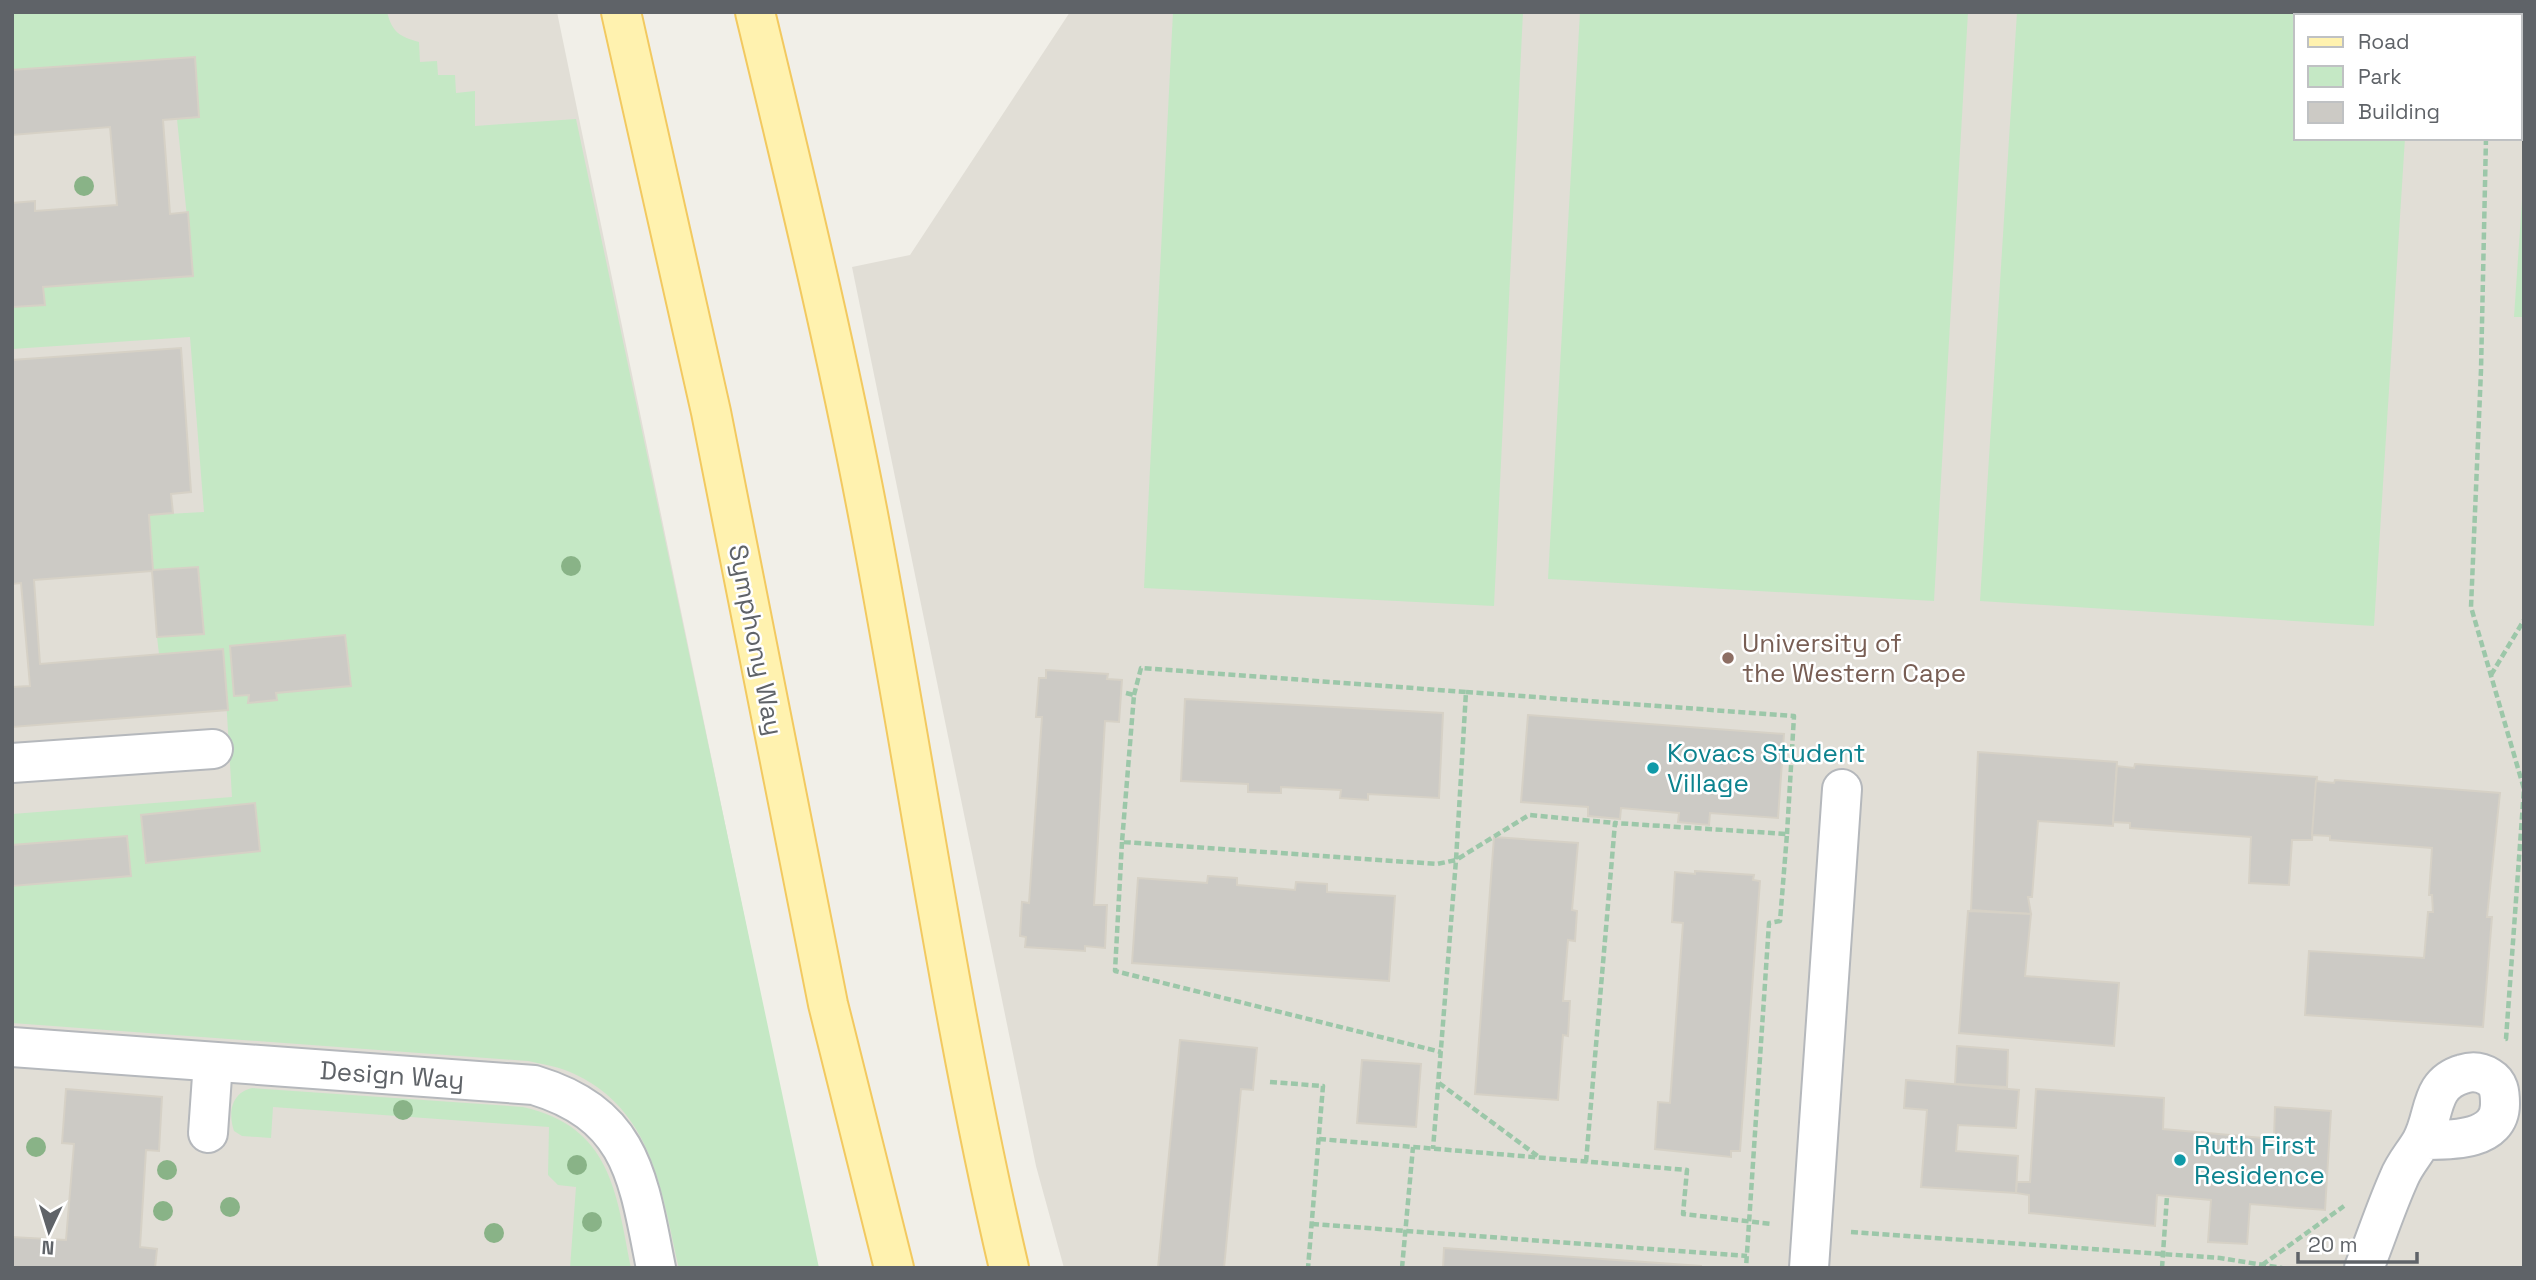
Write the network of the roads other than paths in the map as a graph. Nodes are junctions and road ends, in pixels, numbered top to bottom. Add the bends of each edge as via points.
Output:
1 (621, 12) edge
2 (755, 12) edge
3 (213, 749) dead end
4 (12, 763) edge
5 (1842, 789) dead end
6 (12, 1048) edge
7 (213, 1062) junction
8 (208, 1133) dead end
9 (2423, 1140) dead end
10 (656, 1268) edge
11 (894, 1268) edge
12 (1009, 1268) edge
13 (1809, 1268) edge
14 (2364, 1268) edge

1 - 11 main road, Symphony Way via 711,412 828,1004
2 - 12 main road via 810,238 874,545 954,1010
3 - 4 lane
5 - 13 lane
6 - 7 lane, Design Way
7 - 8 lane
7 - 10 lane, Design Way via 534,1085 565,1094 593,1112 628,1157 640,1190
9 - 14 lane via 2399,1177

